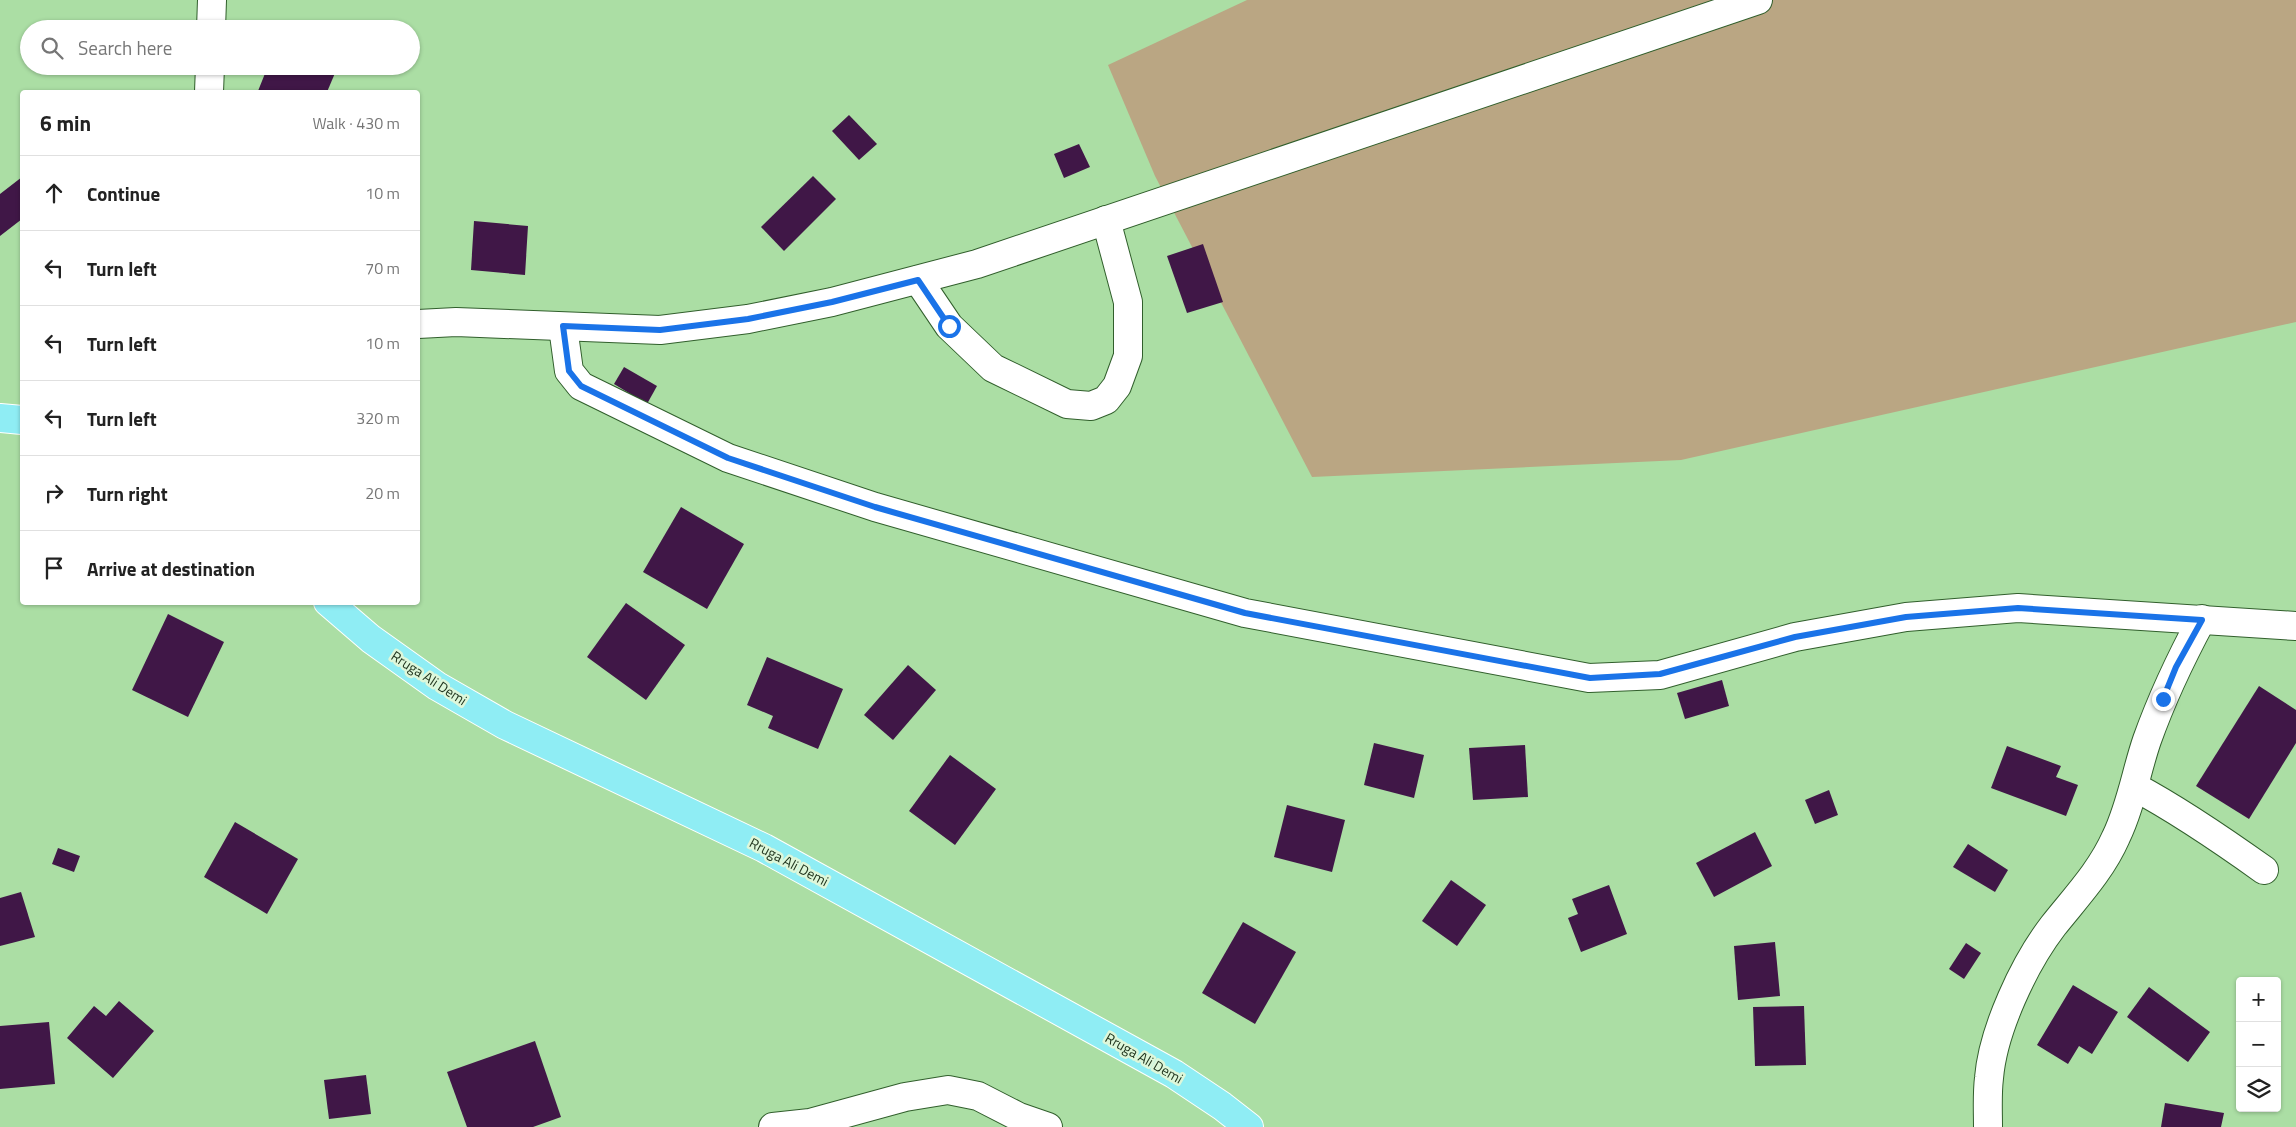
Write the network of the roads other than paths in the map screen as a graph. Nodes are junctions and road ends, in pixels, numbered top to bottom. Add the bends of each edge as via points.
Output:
1 (212, 0) edge
2 (1758, 0) edge
3 (211, 20) edge
4 (210, 75) edge
5 (209, 90) edge
6 (1106, 220) junction
7 (918, 280) junction
8 (420, 324) edge
9 (563, 326) junction
10 (0, 418) edge
11 (20, 420) edge
12 (331, 605) edge
13 (2202, 620) junction
14 (2296, 626) edge
15 (2135, 787) junction
16 (2264, 870) dead end
17 (773, 1127) edge
18 (1048, 1127) edge
19 (1249, 1127) edge
20 (1988, 1127) edge

1 - 3 street
2 - 6 street
4 - 5 street
6 - 7 street via 978,264
6 - 7 street via 1128,302 1128,356 1118,386 1106,400 1091,406 1067,404 993,368 949,326
7 - 9 street via 748,319 660,330
8 - 9 street
9 - 13 street via 569,371 581,386 728,458 875,507 1245,613 1590,678 1660,674 1795,637 1906,617 2018,608
10 - 11 main road
12 - 19 main road, Rruga Ali Demi via 371,639 437,686 505,725 764,848 850,894 1174,1074
13 - 14 street
13 - 15 street via 2176,667 2163,699 2147,741
15 - 16 street via 2200,825
15 - 20 street via 2103,865 2030,961 1997,1034 1989,1076
17 - 18 street via 810,1123 905,1097 948,1090 978,1096

